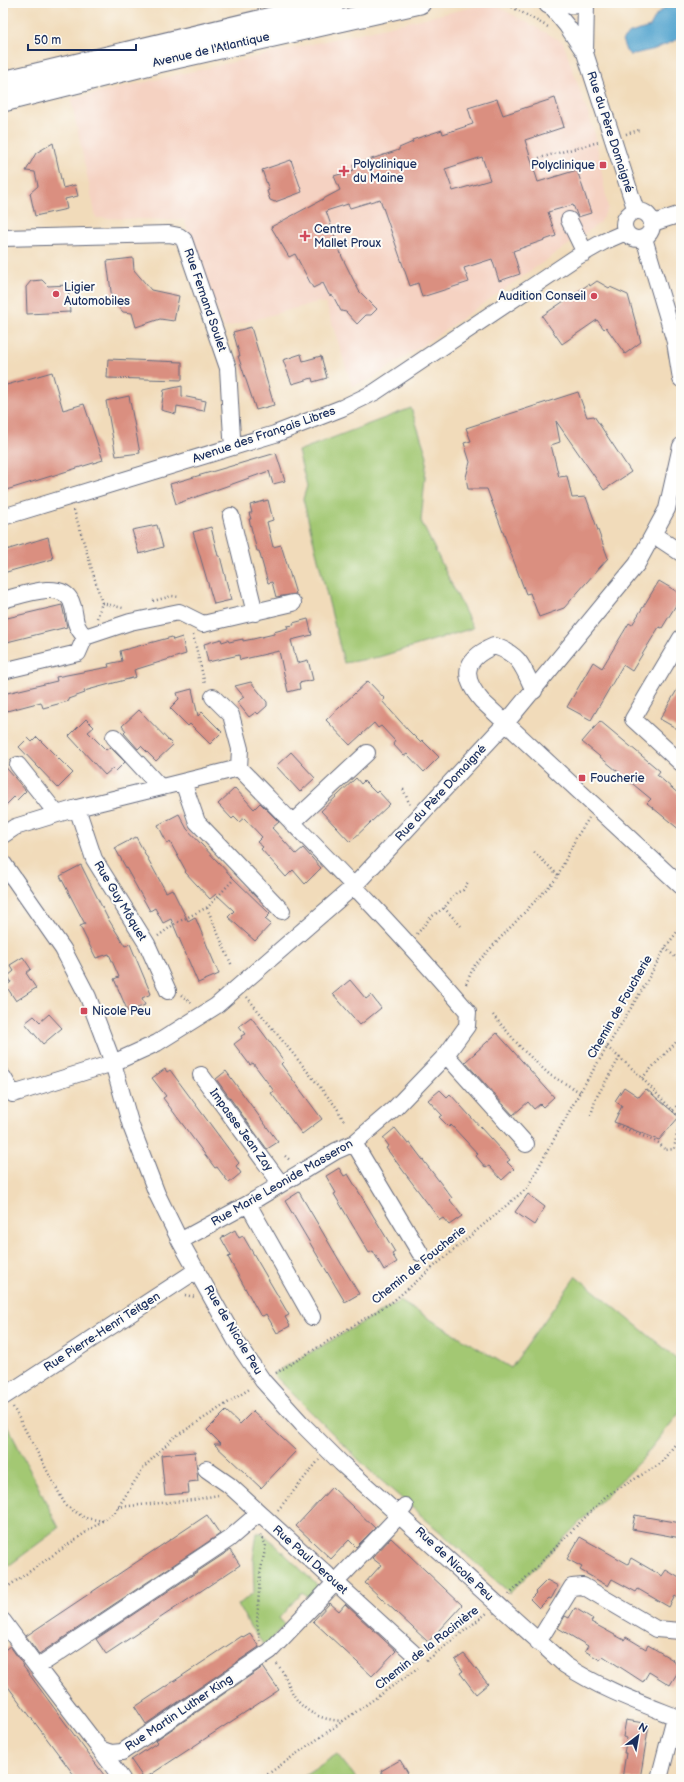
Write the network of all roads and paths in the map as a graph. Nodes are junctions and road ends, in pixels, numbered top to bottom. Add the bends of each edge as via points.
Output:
1 (334, 3) edge
2 (420, 3) edge
3 (549, 3) edge
4 (574, 3) edge
5 (586, 3) edge
6 (585, 54) junction
7 (3, 82) edge
8 (3, 101) edge
9 (639, 130) dead end
10 (612, 138) junction
11 (539, 158) dead end
12 (636, 211) junction
13 (681, 214) edge
14 (569, 220) dead end
15 (652, 223) junction
16 (626, 232) junction
17 (3, 238) edge
18 (644, 238) junction
19 (585, 253) junction
20 (681, 379) edge
21 (234, 446) junction
22 (681, 446) edge
23 (74, 510) dead end
24 (231, 516) dead end
25 (3, 517) edge
26 (654, 535) junction
27 (681, 554) edge
28 (3, 600) edge
29 (293, 604) dead end
30 (255, 613) junction
31 (96, 622) dead end
32 (191, 629) dead end
33 (85, 637) junction
34 (681, 638) edge
35 (3, 671) edge
36 (534, 691) junction
37 (213, 697) joint
38 (506, 724) junction
39 (114, 737) dead end
40 (367, 753) dead end
41 (681, 763) edge
42 (18, 765) dead end
43 (239, 768) junction
44 (183, 782) junction
45 (160, 787) junction
46 (77, 808) junction
47 (57, 814) junction
48 (592, 815) dead end
49 (292, 823) junction
50 (3, 835) edge
51 (534, 852) dead end
52 (3, 863) edge
53 (237, 875) dead end
54 (558, 875) junction
55 (468, 882) dead end
56 (681, 886) edge
57 (353, 887) junction
58 (207, 908) junction
59 (444, 908) junction
60 (282, 912) dead end
61 (461, 926) dead end
62 (681, 926) edge
63 (412, 938) dead end
64 (152, 939) dead end
65 (665, 948) junction
66 (681, 962) edge
67 (232, 966) dead end
68 (466, 984) dead end
69 (168, 991) dead end
70 (247, 996) dead end
71 (493, 1015) dead end
72 (681, 1037) edge
73 (607, 1047) junction
74 (446, 1055) junction
75 (620, 1058) junction
76 (113, 1063) junction
77 (201, 1075) dead end
78 (3, 1077) edge
79 (642, 1078) junction
80 (580, 1092) junction
81 (681, 1101) edge
82 (673, 1110) junction
83 (591, 1115) dead end
84 (344, 1121) dead end
85 (617, 1124) dead end
86 (354, 1142) junction
87 (526, 1144) dead end
88 (281, 1184) junction
89 (248, 1204) junction
90 (180, 1241) junction
91 (420, 1253) dead end
92 (197, 1270) junction
93 (312, 1317) dead end
94 (262, 1381) junction
95 (5, 1396) edge
96 (681, 1437) edge
97 (321, 1456) dead end
98 (206, 1469) dead end
99 (229, 1485) junction
100 (118, 1507) junction
101 (402, 1510) junction
102 (278, 1511) dead end
103 (259, 1513) junction
104 (104, 1521) junction
105 (261, 1531) dead end
106 (335, 1584) junction
107 (3, 1590) edge
108 (498, 1604) junction
109 (3, 1621) edge
110 (681, 1631) edge
111 (538, 1642) junction
112 (263, 1647) dead end
113 (413, 1653) dead end
114 (273, 1659) dead end
115 (37, 1667) junction
116 (678, 1718) edge
117 (343, 1721) junction
118 (100, 1749) junction
119 (122, 1779) edge
120 (261, 1779) edge
121 (659, 1779) edge

1 - 7 main road, Avenue de l'Atlantique
2 - 8 main road, Avenue de l'Atlantique via 158,62
3 - 4 main road
3 - 6 street, Rue du Père Domaigné
5 - 6 street, Rue du Père Domaigné
6 - 10 street, Rue du Père Domaigné
9 - 10 path
10 - 11 path
10 - 12 street, Rue du Père Domaigné
12 - 15 street via 648,215
12 - 16 street via 625,219
13 - 15 street
14 - 19 street
15 - 18 street via 651,232
16 - 18 street via 636,240
16 - 19 street, Avenue des Français Libres
17 - 21 street, Rue Fernand Soulet via 169,234 184,240 228,368
18 - 20 street via 675,342
19 - 21 street, Avenue des Français Libres via 522,292 374,392 275,434
21 - 25 street, Avenue des Français Libres
22 - 26 street, Rue du Père Domaigné via 667,509
23 - 31 path via 102,603
24 - 30 street
26 - 27 street
26 - 36 street, Rue du Père Domaigné via 638,564
28 - 33 street via 52,588 66,594 71,601 76,627
29 - 30 street
30 - 33 street via 203,624 179,612 130,622
32 - 37 path via 206,686
33 - 35 street via 78,653
34 - 41 street via 633,719
36 - 38 street, Rue du Père Domaigné
36 - 38 street via 514,654 494,646 480,652 470,666 467,677 471,689
37 - 43 street via 231,715 240,749
38 - 56 street
38 - 57 street, Rue du Père Domaigné
39 - 45 street
40 - 49 street
42 - 47 street
43 - 44 street
43 - 49 street
44 - 45 street
44 - 60 street via 197,822
45 - 46 street
46 - 47 street
46 - 69 street, Rue Guy Môquet via 94,860 147,944
47 - 50 street via 14,827
48 - 54 path via 576,838
49 - 57 street
51 - 54 path
52 - 76 street, Rue de Nicole Peu via 63,949 88,997
53 - 58 path
54 - 68 path via 474,966
55 - 59 path
57 - 74 street, Rue Marie Leonide Masseron via 387,919 468,1012 467,1026
57 - 76 street, Rue du Père Domaigné via 216,1006 157,1043
58 - 64 path via 176,923
58 - 67 path
59 - 61 path
59 - 63 path via 431,917 424,928
62 - 65 path, Chemin de Foucherie
65 - 66 path
65 - 73 path, Chemin de Foucherie
70 - 84 path via 337,1108
71 - 80 path via 523,1050 550,1075
72 - 79 path
73 - 75 path
73 - 80 path, Chemin de Foucherie
74 - 86 street, Rue Marie Leonide Masseron via 395,1108
74 - 87 street
75 - 79 path
75 - 83 path via 596,1098
76 - 78 street, Rue du Père Domaigné via 13,1094
76 - 90 street, Rue de Nicole Peu via 137,1141 157,1194
77 - 88 street, Impasse Jean Zay
79 - 82 path
80 - 94 path, Chemin de Foucherie via 527,1188 392,1302
81 - 82 path
82 - 85 path via 680,1118 674,1149 665,1150 659,1143
86 - 88 street, Rue Marie Leonide Masseron via 336,1150
86 - 91 street
88 - 89 street, Rue Marie Leonide Masseron
89 - 90 street, Rue Marie Leonide Masseron
89 - 93 street
90 - 92 street, Rue de Nicole Peu
92 - 94 street, Rue de Nicole Peu via 236,1341
92 - 95 street, Rue Pierre-Henri Teitgen
94 - 100 path, Chemin de Foucherie via 173,1438 144,1467
94 - 101 street, Rue de Nicole Peu via 341,1463
95 - 104 path via 66,1506 85,1518
96 - 108 path, Chemin de la Racinière via 660,1464 606,1496
97 - 102 path
98 - 99 street, Rue Paul Derouet
99 - 100 path via 217,1497
99 - 103 street, Rue Paul Derouet
100 - 104 path, Chemin de Foucherie
101 - 106 street, Rue Martin Luther King
101 - 108 street, Rue de Nicole Peu
103 - 106 street, Rue Paul Derouet
103 - 115 street via 229,1539
104 - 107 path, Chemin de Foucherie
105 - 112 path via 259,1534 266,1545 260,1574 257,1622
106 - 113 street, Rue Paul Derouet
106 - 118 street, Rue Martin Luther King via 270,1652 122,1752 111,1754
108 - 111 street, Rue de Nicole Peu
108 - 117 path, Chemin de la Racinière via 402,1680
109 - 115 street
110 - 111 street via 656,1628 583,1586 572,1587
111 - 116 street, Rue de Nicole Peu via 586,1679
114 - 117 path via 303,1706 325,1719
115 - 118 street
116 - 121 street, Rue de Nicole Peu
117 - 120 path, Chemin de la Racinière
118 - 119 street

